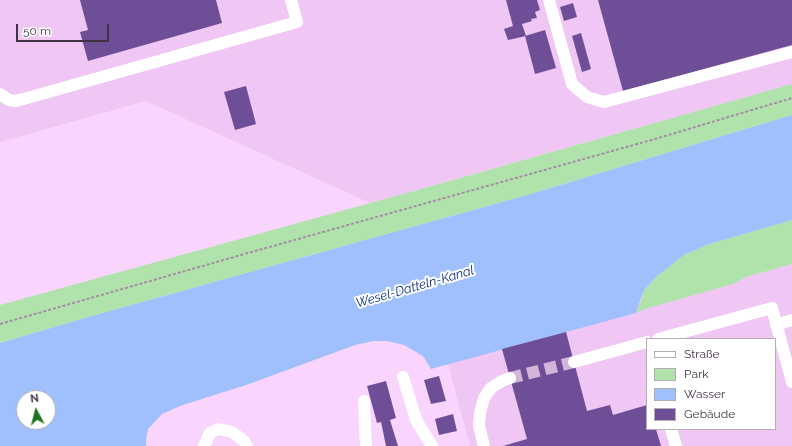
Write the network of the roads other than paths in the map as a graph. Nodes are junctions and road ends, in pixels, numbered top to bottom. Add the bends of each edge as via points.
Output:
1 (291, 0) edge
2 (549, 0) edge
3 (792, 52) edge
4 (0, 94) edge
5 (792, 320) edge
6 (776, 324) junction
7 (662, 338) edge
8 (646, 342) edge
9 (574, 362) tunnel mouth
10 (403, 378) dead end
11 (510, 378) tunnel mouth
12 (792, 382) edge
13 (364, 400) dead end
14 (672, 430) edge
15 (204, 446) edge
16 (246, 446) edge
17 (366, 446) edge
18 (432, 446) edge
19 (484, 446) edge
20 (676, 446) edge

1 - 4 lane via 297,22 20,100 9,100
2 - 3 lane via 572,84 587,97 604,102
5 - 6 lane
6 - 7 lane via 772,308
6 - 12 lane
8 - 9 lane
10 - 18 lane via 416,420
11 - 19 lane via 491,388 484,398 479,426
13 - 17 lane
14 - 20 lane
15 - 16 lane via 210,433 218,429 232,432 244,441

